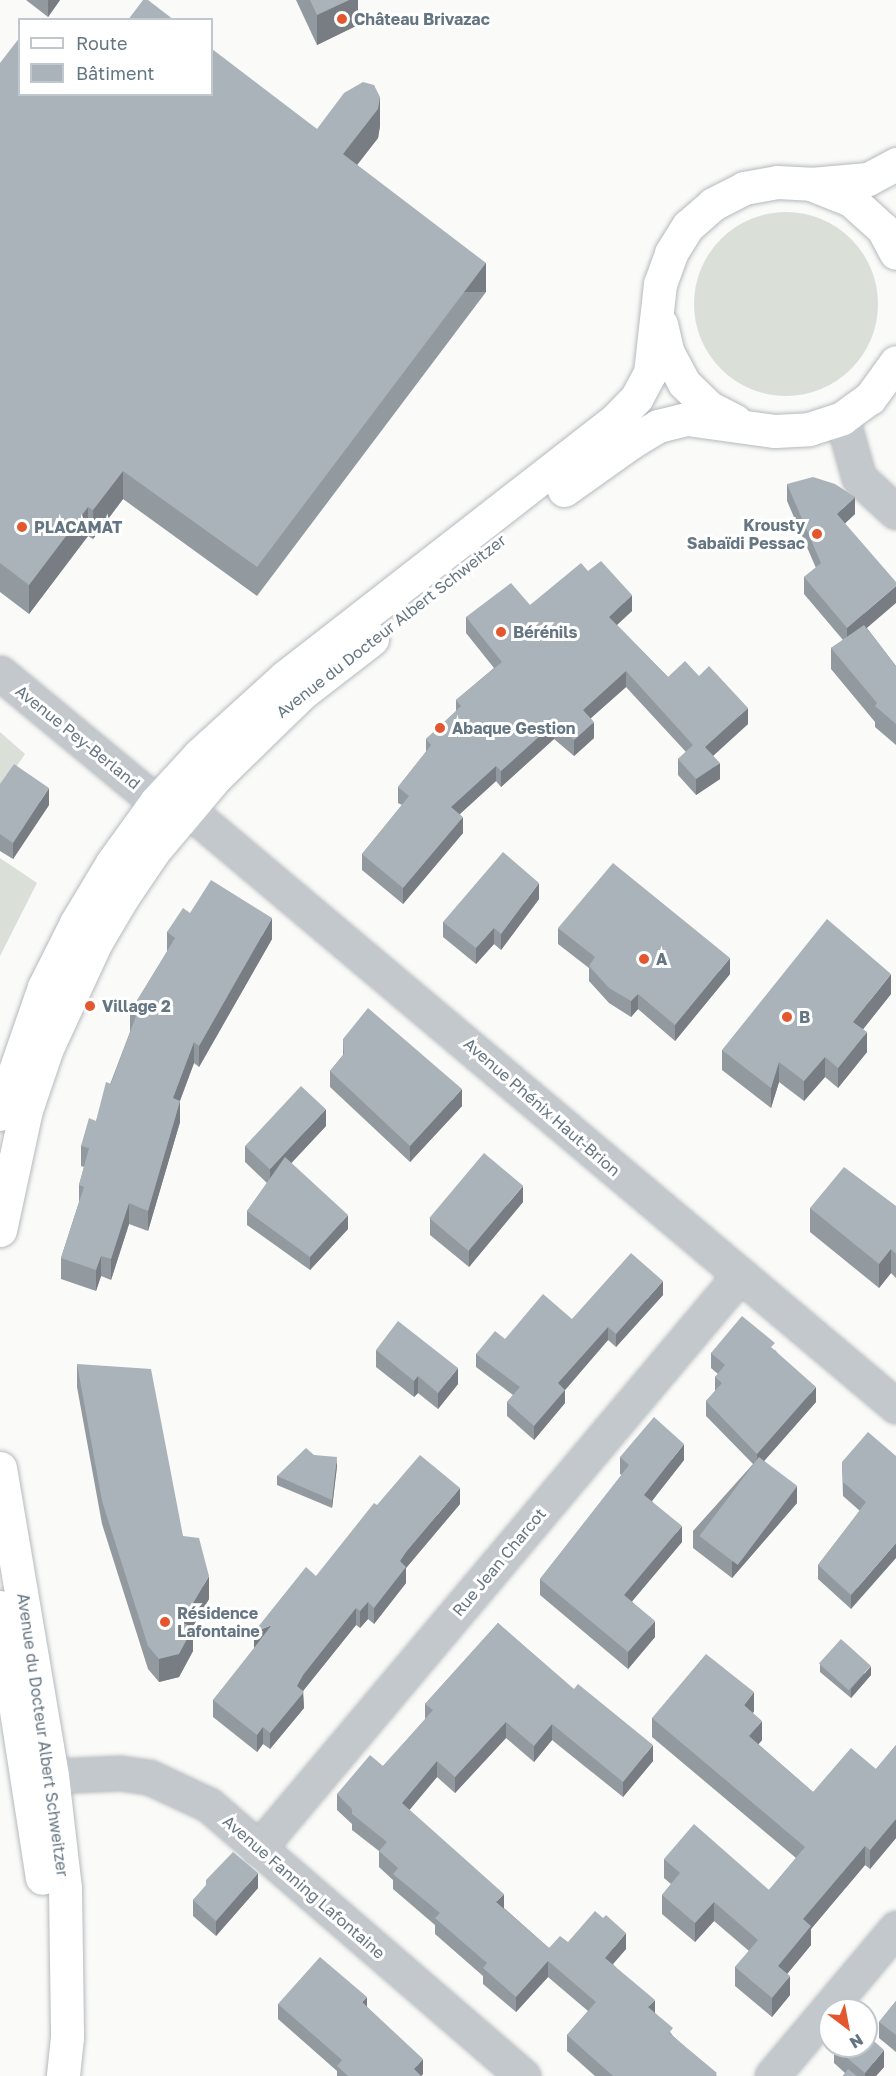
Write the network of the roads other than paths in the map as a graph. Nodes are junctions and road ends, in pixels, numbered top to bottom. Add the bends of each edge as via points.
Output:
1 (896, 164) edge
2 (812, 184) junction
3 (896, 253) edge
4 (659, 316) junction
5 (896, 362) edge
6 (883, 394) edge
7 (842, 418) junction
8 (741, 424) junction
9 (896, 512) edge
10 (0, 673) edge
11 (156, 802) junction
12 (187, 809) junction
13 (0, 1114) edge
14 (0, 1230) edge
15 (740, 1275) junction
16 (896, 1406) edge
17 (0, 1468) edge
18 (0, 1607) edge
19 (52, 1776) junction
20 (258, 1849) junction
21 (896, 1928) edge
22 (42, 2076) edge
23 (63, 2076) edge
24 (523, 2076) edge
25 (772, 2076) edge

1 - 2 main road, Avenue du Docteur Albert Schweitzer via 868,179
2 - 3 main road, Avenue du Docteur Albert Schweitzer via 851,200 883,229
2 - 4 main road, Avenue du Docteur Albert Schweitzer via 777,182 744,188 713,204 688,226 670,253 660,284
4 - 8 main road, Avenue du Docteur Albert Schweitzer via 667,351 684,383 710,408
4 - 11 main road, Avenue du Docteur Albert Schweitzer via 650,373 636,397 616,419 285,676 199,755
5 - 6 main road, Avenue du Docteur Albert Schweitzer
6 - 7 main road, Avenue du Docteur Albert Schweitzer
7 - 8 main road, Avenue du Docteur Albert Schweitzer via 775,432
7 - 9 street via 859,478
8 - 12 main road, Avenue du Docteur Albert Schweitzer via 687,419 658,426 588,471 301,694
10 - 11 street, Avenue Pey-Berland
11 - 13 main road, Avenue du Docteur Albert Schweitzer via 112,862 76,923 44,987
12 - 14 main road, Avenue du Docteur Albert Schweitzer via 122,898 72,989 26,1110
12 - 15 street, Avenue Phénix Haut-Brion
15 - 16 street, Avenue Phénix Haut-Brion
15 - 20 street, Rue Jean Charcot
17 - 19 main road, Avenue du Docteur Albert Schweitzer
18 - 22 main road, Avenue du Docteur Albert Schweitzer via 44,1891 47,2001
19 - 20 street, Avenue Fanning Lafontaine via 120,1773 149,1777 209,1805
19 - 23 main road, Avenue du Docteur Albert Schweitzer via 65,1888 67,2037
20 - 24 street, Avenue Fanning Lafontaine
21 - 25 street

